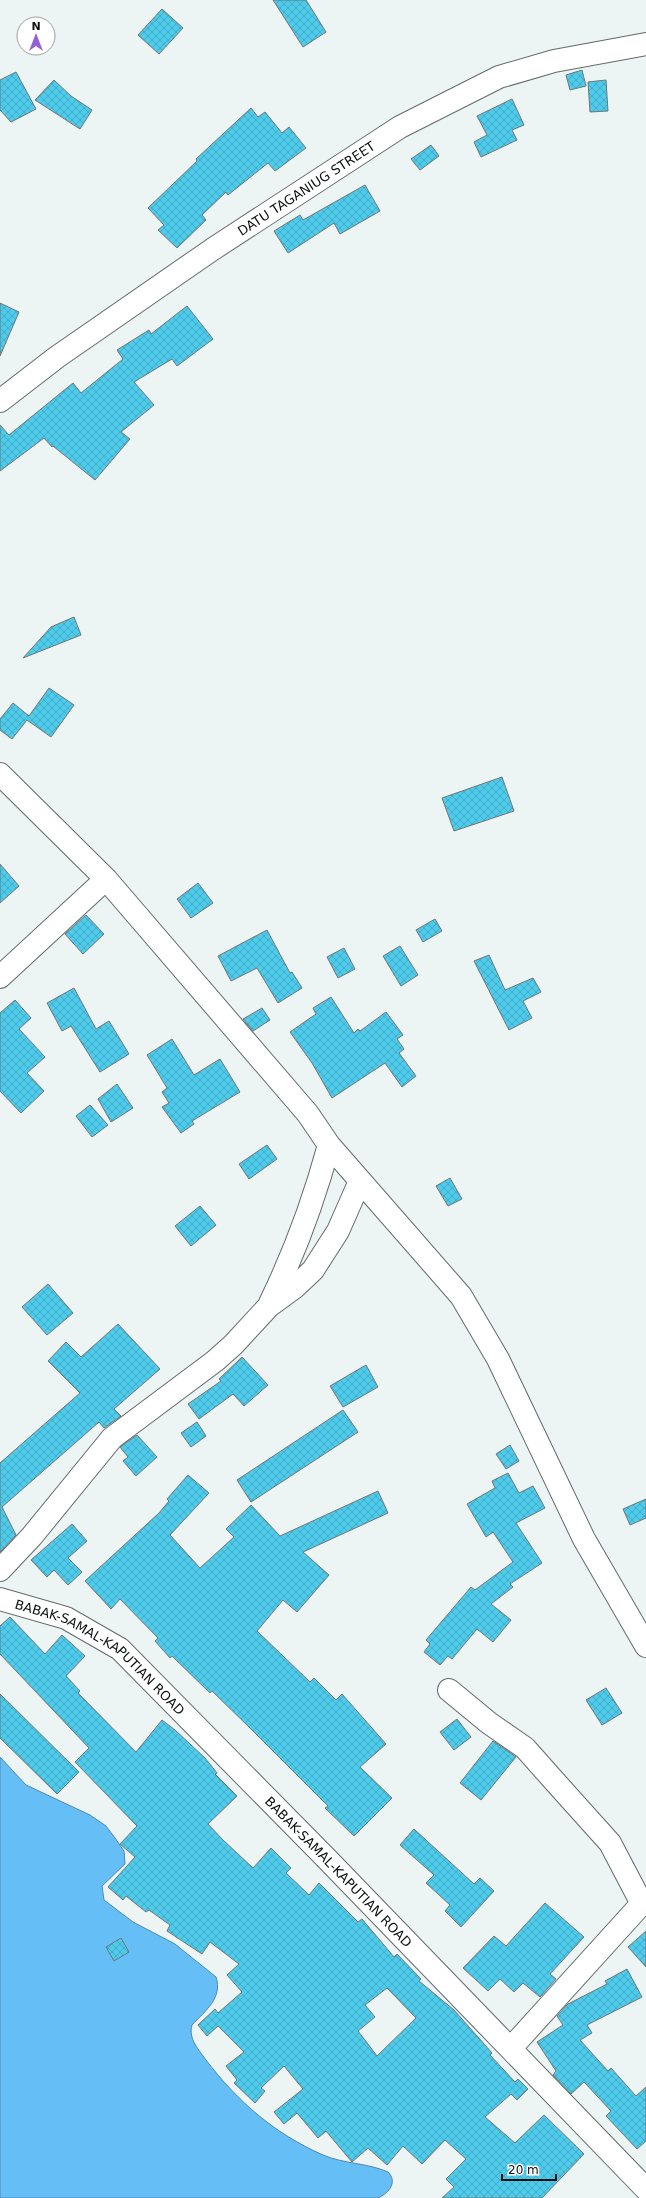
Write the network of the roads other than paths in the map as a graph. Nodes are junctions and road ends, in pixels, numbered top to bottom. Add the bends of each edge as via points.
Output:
1 (646, 44) edge
2 (0, 401) edge
3 (0, 774) edge
4 (106, 879) junction
5 (0, 977) edge
6 (329, 1145) junction
7 (360, 1181) junction
8 (269, 1306) junction
9 (0, 1570) edge
10 (0, 1599) edge
11 (646, 1646) edge
12 (449, 1690) dead end
13 (644, 1902) edge
14 (511, 2048) junction
15 (646, 2189) edge

1 - 2 street, DATU TAGANIUG STREET via 607,49 499,77 400,127 207,253 57,357
3 - 4 street
4 - 5 street
4 - 6 street via 308,1114
6 - 7 street
6 - 8 street via 319,1182 290,1262
7 - 8 street via 338,1231 313,1270
7 - 11 street via 461,1296 498,1359 584,1539
8 - 9 street via 215,1361 112,1438 32,1536
10 - 14 street, BABAK-SAMAL-KAPUTIAN ROAD via 66,1618 120,1649
12 - 13 street via 525,1748 610,1843
13 - 14 street
14 - 15 street, BABAK-SAMAL-KAPUTIAN ROAD

